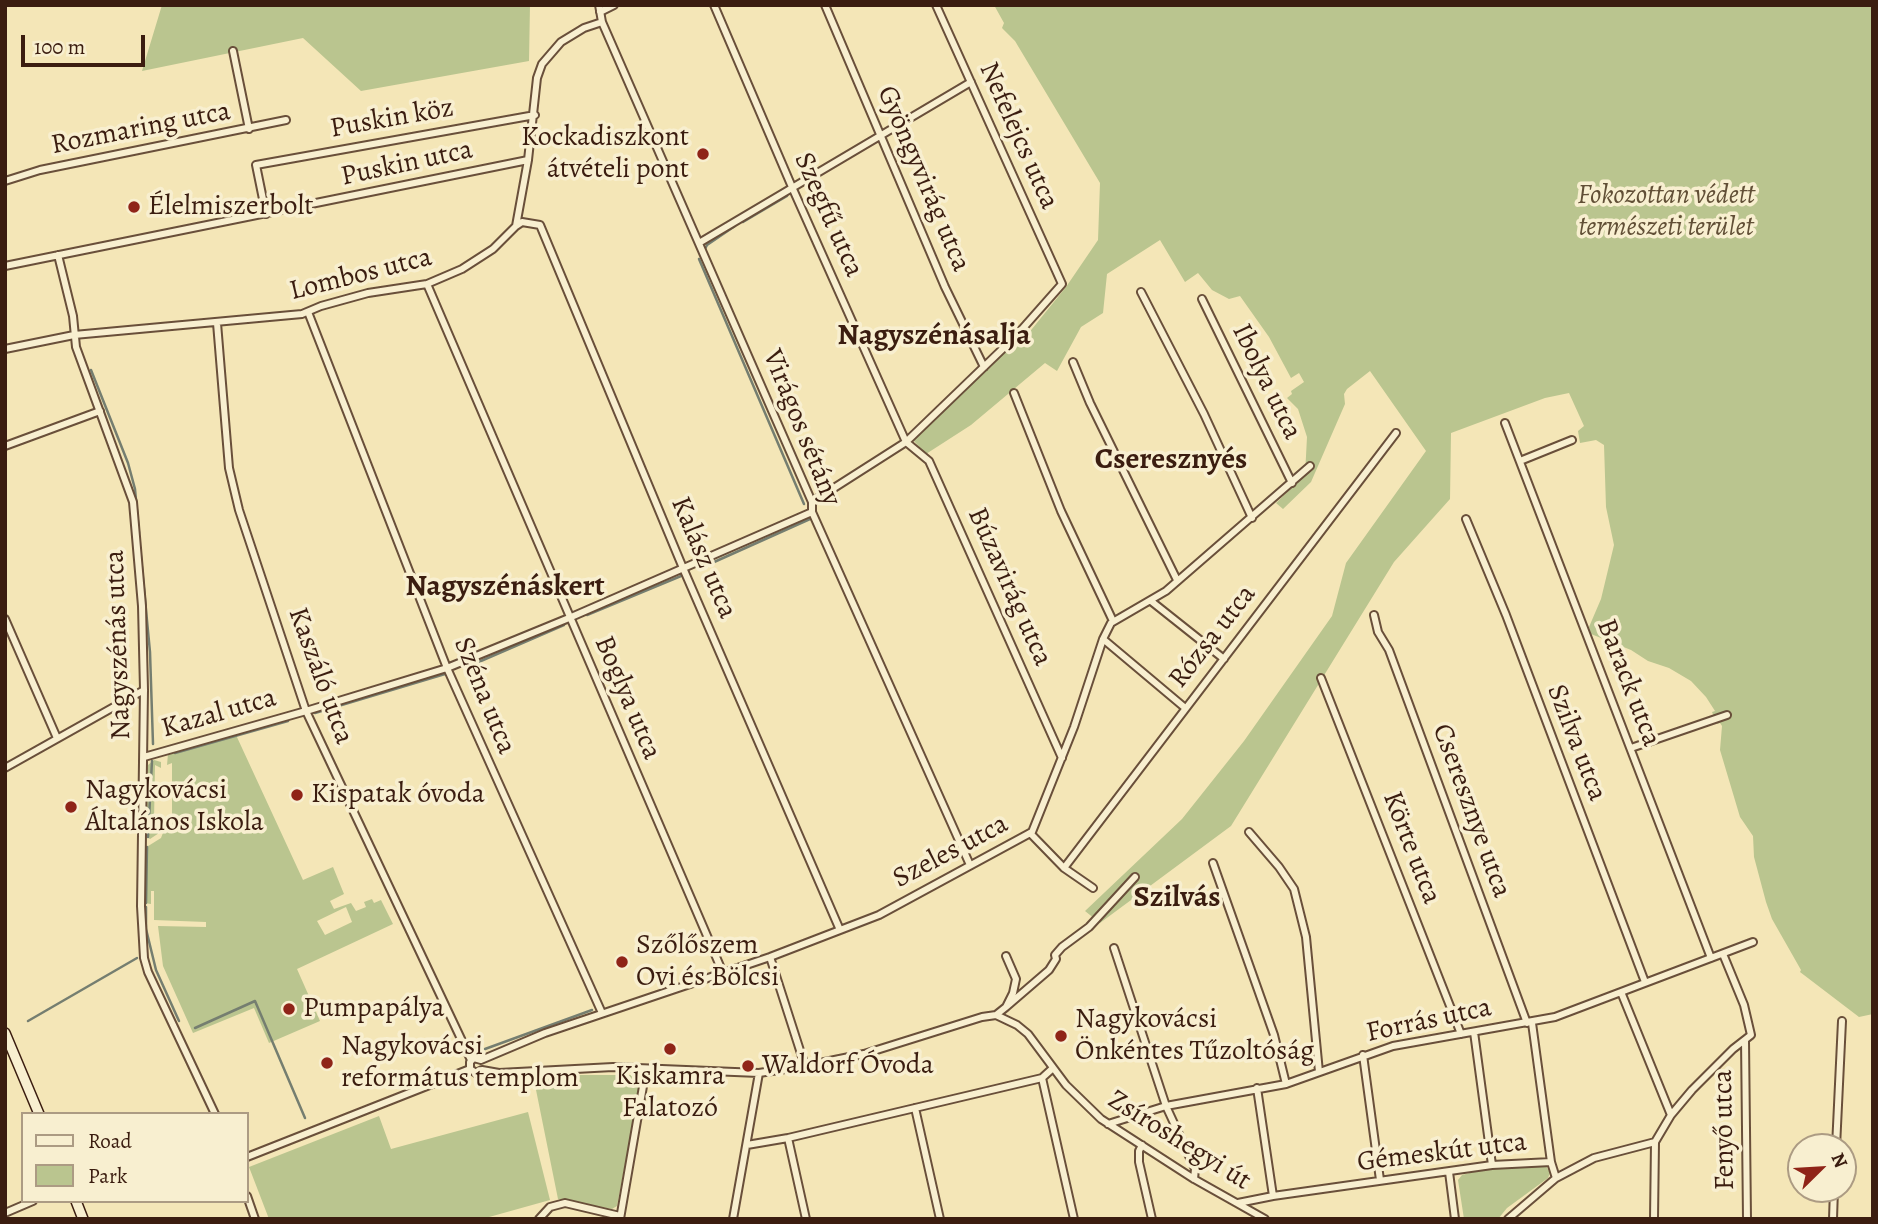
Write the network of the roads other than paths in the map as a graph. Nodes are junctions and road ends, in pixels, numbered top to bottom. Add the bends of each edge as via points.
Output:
1 (614, 5) edge
2 (714, 5) edge
3 (825, 5) edge
4 (936, 5) edge
5 (600, 9) edge
6 (602, 22) junction
7 (233, 51) dead end
8 (971, 82) junction
9 (534, 115) junction
10 (286, 120) dead end
11 (249, 129) junction
12 (882, 136) junction
13 (528, 160) junction
14 (5, 181) edge
15 (792, 187) junction
16 (266, 214) junction
17 (516, 226) junction
18 (699, 243) junction
19 (58, 255) junction
20 (5, 266) edge
21 (427, 284) junction
22 (1141, 292) dead end
23 (1202, 299) dead end
24 (308, 312) junction
25 (217, 323) junction
26 (74, 335) junction
27 (5, 349) edge
28 (1073, 362) dead end
29 (985, 367) junction
30 (1014, 393) dead end
31 (100, 411) junction
32 (1505, 423) dead end
33 (1396, 433) dead end
34 (1572, 440) dead end
35 (906, 442) junction
36 (5, 446) edge
37 (1520, 461) junction
38 (1310, 466) dead end
39 (1292, 483) junction
40 (812, 502) junction
41 (812, 512) junction
42 (1252, 518) junction
43 (1466, 519) dead end
44 (684, 568) junction
45 (1177, 580) junction
46 (1151, 601) junction
47 (1374, 615) dead end
48 (5, 618) edge
49 (569, 618) junction
50 (1113, 621) junction
51 (1103, 639) junction
52 (1224, 659) junction
53 (447, 668) junction
54 (1321, 678) dead end
55 (144, 690) junction
56 (1184, 707) junction
57 (306, 711) junction
58 (1727, 715) dead end
59 (57, 738) junction
60 (1631, 748) junction
61 (144, 757) junction
62 (1062, 758) junction
63 (5, 768) edge
64 (1249, 832) dead end
65 (1030, 833) junction
66 (1213, 863) dead end
67 (970, 864) junction
68 (1064, 868) junction
69 (1135, 877) dead end
70 (1093, 888) dead end
71 (840, 930) junction
72 (1753, 942) dead end
73 (1114, 948) dead end
74 (1723, 954) junction
75 (1006, 956) dead end
76 (770, 957) junction
77 (1711, 958) junction
78 (723, 973) junction
79 (1645, 982) junction
80 (1621, 992) junction
81 (1006, 1007) junction
82 (602, 1013) junction
83 (996, 1015) junction
84 (1843, 1021) dead end
85 (1529, 1023) junction
86 (1474, 1032) junction
87 (5, 1033) edge
88 (1461, 1034) junction
89 (1745, 1040) junction
90 (1363, 1055) junction
91 (471, 1060) junction
92 (481, 1060) junction
93 (806, 1066) junction
94 (470, 1069) junction
95 (646, 1069) junction
96 (1053, 1069) junction
97 (482, 1070) junction
98 (1319, 1072) junction
99 (759, 1073) junction
100 (1042, 1078) junction
101 (1286, 1084) junction
102 (1257, 1088) junction
103 (1166, 1106) junction
104 (915, 1108) junction
105 (38, 1112) edge
106 (214, 1112) edge
107 (1671, 1115) junction
108 (1108, 1124) junction
109 (1837, 1133) edge
110 (788, 1138) junction
111 (1655, 1142) junction
112 (747, 1145) junction
113 (1142, 1145) junction
114 (248, 1157) edge
115 (1551, 1162) junction
116 (1492, 1165) junction
117 (1449, 1172) junction
118 (1194, 1178) junction
119 (1556, 1178) junction
120 (1380, 1180) junction
121 (1273, 1196) junction
122 (248, 1199) edge
123 (28, 1203) edge
124 (1238, 1203) junction
125 (5, 1213) edge
126 (620, 1218) edge
127 (255, 1219) edge
128 (539, 1219) edge
129 (733, 1219) edge
130 (806, 1219) edge
131 (940, 1219) edge
132 (1074, 1219) edge
133 (1152, 1219) edge
134 (1265, 1219) edge
135 (1455, 1219) edge
136 (1508, 1219) edge
137 (1654, 1219) edge
138 (1747, 1219) edge

1 - 5 street
2 - 15 street, Szegfű utca
3 - 12 street, Gyöngyvirág utca
4 - 8 street, Nefelejcs utca
5 - 6 street, Virágos sétány
6 - 9 street via 572,34 552,50 537,78
6 - 18 street, Virágos sétány
7 - 11 street
8 - 12 street
8 - 29 street, Nefelejcs utca via 1062,284
9 - 13 street
9 - 16 street, Puskin köz via 256,165
10 - 11 street, Rozmaring utca
11 - 14 street, Rozmaring utca
12 - 15 street
12 - 29 street, Gyöngyvirág utca
13 - 16 street, Puskin utca
13 - 17 street
15 - 18 street
15 - 35 street, Szegfű utca
16 - 19 street, Puskin utca
17 - 21 street, Lombos utca via 462,270
17 - 44 street, Kalász utca via 522,222 540,225
18 - 40 street, Virágos sétány
19 - 20 street, Puskin utca
19 - 26 street, Nagyszénás utca
21 - 24 street, Lombos utca via 368,293
21 - 49 street, Boglya utca
22 - 42 street
23 - 39 street, Ibolya utca
24 - 25 street, Lombos utca
24 - 53 street, Széna utca
25 - 26 street, Lombos utca
25 - 57 street, Kaszáló utca via 229,468
26 - 27 street, Lombos utca
26 - 31 street, Nagyszénás utca
28 - 45 street
29 - 35 street
30 - 50 street via 1061,511
31 - 36 street
31 - 55 street, Nagyszénás utca via 133,502
32 - 37 street, Barack utca
33 - 52 street, Rózsa utca
34 - 37 street
35 - 40 street
35 - 62 street, Búzavirág utca via 929,461
37 - 60 street, Barack utca
38 - 39 street
39 - 42 street
40 - 41 street, Virágos sétány
41 - 44 street, Kazal utca
41 - 67 street, Virágos sétány
42 - 45 street
43 - 79 street, Szilva utca
44 - 49 street, Kazal utca
44 - 71 street, Kalász utca
45 - 46 street
46 - 50 street
46 - 52 street
47 - 85 street, Cseresznye utca
48 - 59 street
49 - 53 street, Kazal utca
49 - 78 street, Boglya utca
50 - 51 street, Szeles utca
51 - 56 street
51 - 62 street, Szeles utca
52 - 56 street, Rózsa utca
53 - 57 street, Kazal utca
53 - 82 street, Széna utca
54 - 88 street, Körte utca
55 - 59 street
55 - 61 street, Nagyszénás utca
56 - 68 street, Rózsa utca
57 - 61 street, Kazal utca
57 - 91 street, Kaszáló utca
58 - 60 street
59 - 63 street
60 - 77 street, Barack utca
61 - 106 street, Nagyszénás utca via 141,906 145,958
62 - 65 street, Szeles utca
64 - 98 street via 1294,889 1306,937
65 - 67 street, Szeles utca
65 - 68 street
66 - 101 street via 1274,1035
67 - 71 street, Szeles utca via 881,915
68 - 70 street
69 - 81 street via 1089,927 1062,947 1049,970
71 - 76 street, Szeles utca
72 - 74 street, Forrás utca
73 - 103 street
74 - 77 street, Forrás utca
74 - 89 street via 1744,1005 1751,1035
75 - 81 street via 1016,979
76 - 78 street, Szeles utca
76 - 93 street
77 - 79 street, Forrás utca
78 - 82 street, Szeles utca
79 - 80 street, Forrás utca
80 - 85 street, Forrás utca
80 - 107 street
81 - 83 street
82 - 92 street, Szeles utca
83 - 93 street
83 - 96 street, Zsíroshegyi út via 1028,1034
84 - 109 street
85 - 86 street, Forrás utca
85 - 115 street, Cseresznye utca
86 - 88 street, Forrás utca
86 - 116 street
87 - 105 street
88 - 90 street, Forrás utca
89 - 107 street
89 - 138 street, Fenyő utca
90 - 98 street, Forrás utca
90 - 120 street
91 - 92 street, Szeles utca
91 - 94 street
92 - 97 street
93 - 99 street
94 - 97 street
94 - 114 street
95 - 97 street
95 - 99 street
95 - 126 street
96 - 100 street
96 - 108 street, Zsíroshegyi út
98 - 101 street, Forrás utca
99 - 112 street
100 - 104 street
100 - 132 street
101 - 102 street, Forrás utca
102 - 103 street, Forrás utca
102 - 121 street
103 - 108 street, Forrás utca
103 - 118 street via 1193,1164
104 - 110 street
104 - 131 street
107 - 111 street
108 - 113 street, Zsíroshegyi út
110 - 112 street
110 - 130 street
111 - 119 street, Gémeskút utca via 1594,1158
111 - 137 street
112 - 129 street
113 - 118 street, Zsíroshegyi út
113 - 133 street via 1139,1162
115 - 116 street, Gémeskút utca
115 - 119 street, Gémeskút utca
116 - 117 street, Gémeskút utca
117 - 120 street, Gémeskút utca
117 - 135 street
118 - 124 street, Zsíroshegyi út
119 - 136 street
120 - 121 street, Gémeskút utca
121 - 124 street, Gémeskút utca
122 - 127 street
123 - 125 street
124 - 134 street, Zsíroshegyi út
126 - 128 street via 565,1203 550,1207

